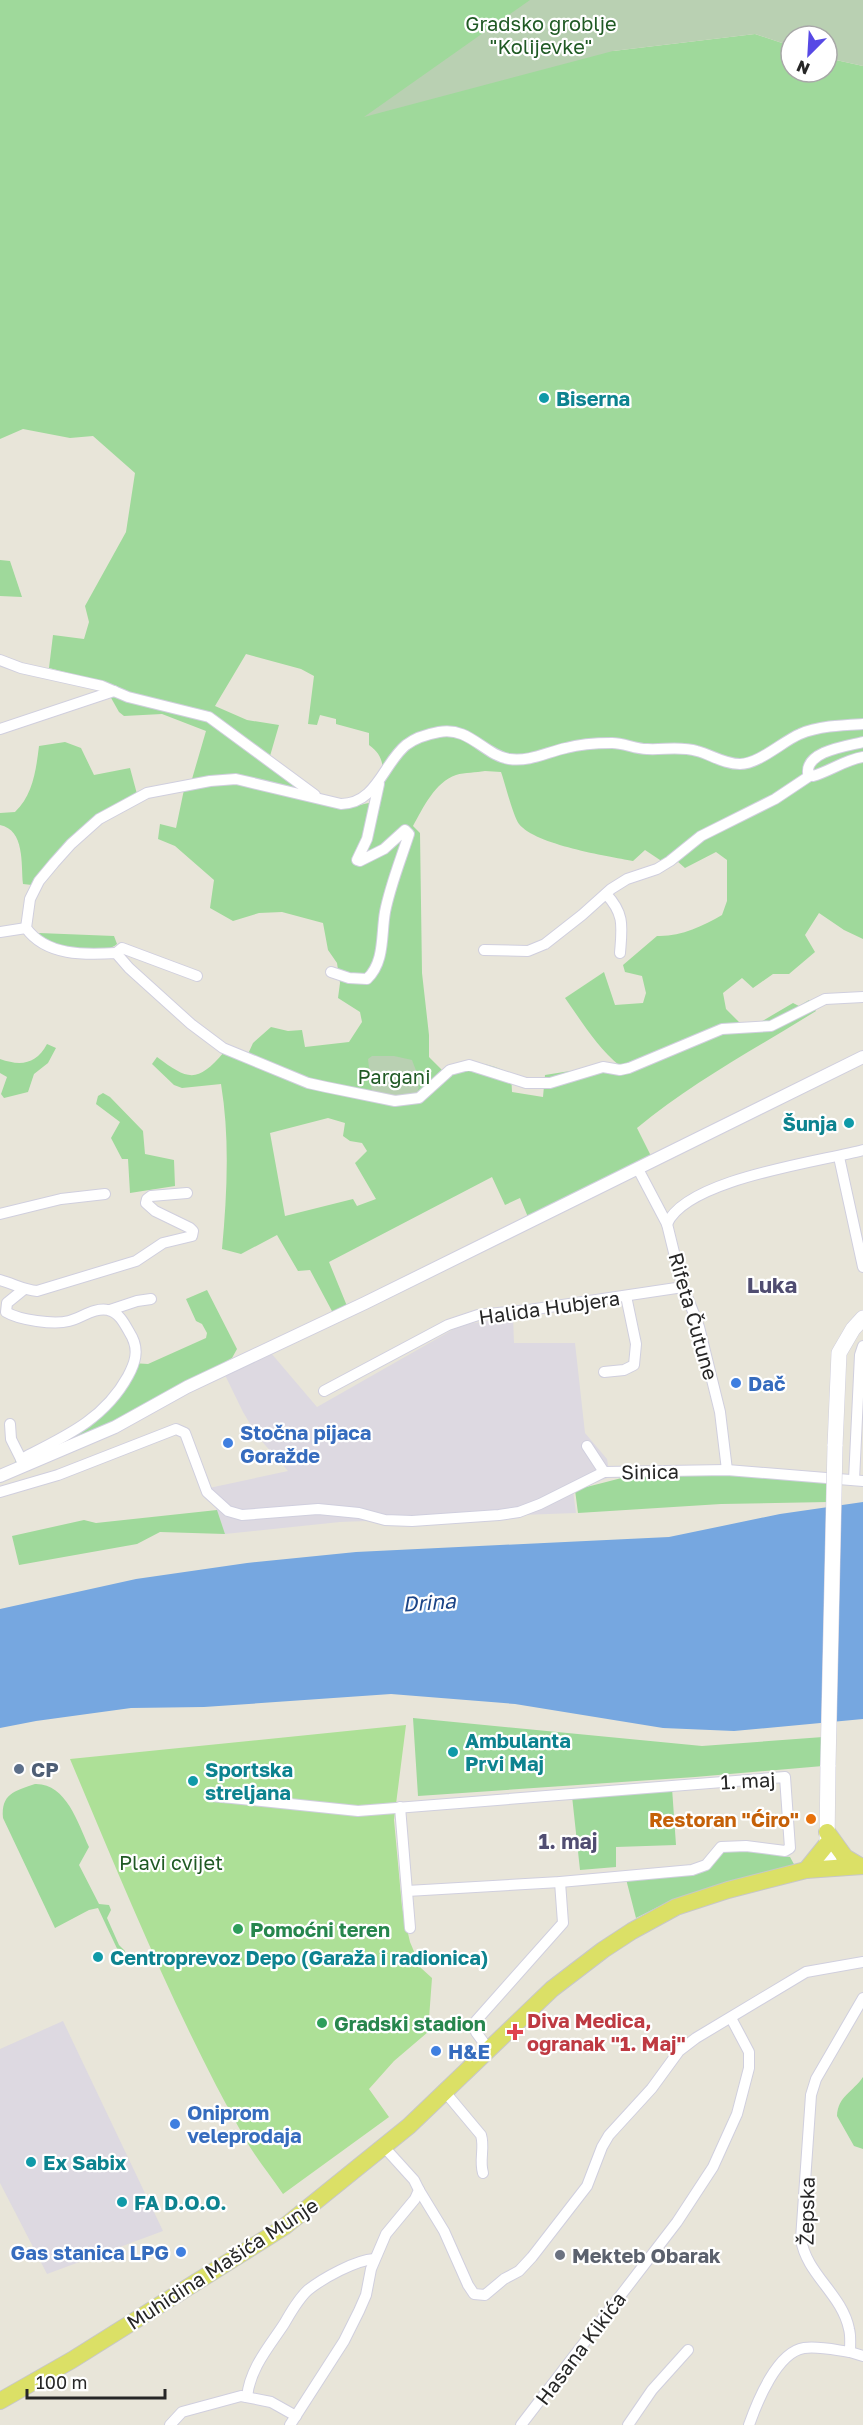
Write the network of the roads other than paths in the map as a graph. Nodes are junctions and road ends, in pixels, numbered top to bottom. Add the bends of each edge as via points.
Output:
1 (0, 660) edge
2 (114, 691) junction
3 (863, 724) edge
4 (0, 729) edge
5 (863, 742) edge
6 (863, 757) edge
7 (811, 775) junction
8 (380, 782) junction
9 (317, 797) junction
10 (606, 894) junction
11 (26, 928) junction
12 (0, 932) edge
13 (484, 950) dead end
14 (116, 952) junction
15 (620, 953) dead end
16 (331, 972) dead end
17 (197, 976) dead end
18 (863, 997) edge
19 (863, 1057) edge
20 (863, 1150) edge
21 (840, 1157) junction
22 (638, 1169) junction
23 (187, 1193) dead end
24 (105, 1194) dead end
25 (0, 1214) edge
26 (667, 1224) junction
27 (863, 1267) edge
28 (0, 1280) edge
29 (683, 1287) junction
30 (23, 1290) junction
31 (626, 1296) junction
32 (151, 1299) dead end
33 (110, 1310) junction
34 (3, 1314) edge
35 (863, 1318) edge
36 (863, 1346) edge
37 (604, 1372) dead end
38 (324, 1391) dead end
39 (10, 1424) dead end
40 (587, 1446) dead end
41 (855, 1452) junction
42 (23, 1463) junction
43 (727, 1470) junction
44 (604, 1472) junction
45 (0, 1476) edge
46 (827, 1477) junction
47 (858, 1480) edge
48 (0, 1492) edge
49 (212, 1796) dead end
50 (400, 1807) junction
51 (827, 1838) junction
52 (862, 1866) edge
53 (830, 1868) junction
54 (806, 1870) junction
55 (560, 1881) junction
56 (407, 1891) junction
57 (410, 1928) dead end
58 (863, 1962) edge
59 (863, 1998) edge
60 (731, 2018) junction
61 (489, 2050) junction
62 (445, 2092) junction
63 (385, 2148) junction
64 (483, 2173) dead end
65 (419, 2190) junction
66 (374, 2259) junction
67 (688, 2350) dead end
68 (850, 2352) junction
69 (863, 2356) edge
70 (247, 2397) junction
71 (0, 2401) edge
72 (293, 2421) edge
73 (170, 2425) edge
74 (521, 2425) edge
75 (628, 2425) edge
76 (749, 2425) edge

1 - 2 street
2 - 4 street
2 - 9 street via 209,717
3 - 8 street via 803,732 742,764 697,751 610,743 568,747 521,760 506,758 464,734 442,731 406,745
5 - 7 street via 822,754 810,763 807,769
6 - 7 street
7 - 10 street via 775,799 701,836 657,869 627,879
8 - 9 street via 350,804
8 - 16 street via 357,860 384,849 405,830 409,834 385,913 379,960 367,979
9 - 11 street via 236,779 147,793 112,810 71,844 39,881 30,898
10 - 13 street via 545,944 528,951
10 - 15 street via 621,915
11 - 12 street
11 - 14 street via 32,937 57,949 78,954
14 - 17 street via 122,948
14 - 18 street via 129,969 222,1048 308,1083 395,1101 419,1098 450,1070 469,1065 526,1083 549,1083 603,1067 628,1068 722,1029 771,1026 825,999
19 - 22 street
20 - 21 street
21 - 26 street via 758,1174 708,1191 682,1207
21 - 27 street
22 - 26 street, Rifeta Čutune
22 - 42 street via 187,1387 115,1427
23 - 30 street via 151,1196 146,1203 190,1228 192,1236 163,1243 136,1261 37,1291
24 - 25 street via 61,1199
26 - 29 street, Rifeta Čutune
28 - 30 street
29 - 31 street, Halida Hubjera
29 - 43 street, Rifeta Čutune via 711,1371
30 - 34 street via 9,1300
31 - 37 street via 636,1344 634,1365
31 - 38 street, Halida Hubjera via 478,1315 448,1325
32 - 33 street
33 - 34 street via 65,1322
33 - 42 street via 118,1315 134,1340 135,1363 124,1384 90,1422
35 - 51 main road, bridge via 839,1353
36 - 41 street
39 - 42 street via 11,1439
40 - 44 street, Sinica
41 - 46 street
41 - 47 street
42 - 45 street
43 - 44 street, Sinica
43 - 46 street, Sinica
44 - 48 street via 540,1504 499,1515 412,1521 318,1509 242,1515 228,1511 207,1492 185,1433 176,1429 58,1475
46 - 47 street, Sinica
49 - 50 street, 1. maj via 358,1811
50 - 55 street, 1. maj via 785,1777 790,1848 785,1851 746,1845 722,1847 706,1865 692,1870
50 - 56 street
51 - 52 main road via 845,1857
51 - 53 main road
51 - 54 main road
52 - 53 main road, Muhidina Mašića Munje
53 - 54 main road, Muhidina Mašića Munje
54 - 61 main road, Muhidina Mašića Munje via 707,1896 653,1918 552,1989
55 - 56 street, 1. maj
55 - 61 street via 562,1923 475,2022 476,2032
56 - 57 street
58 - 60 street via 806,1972
59 - 68 street, Žepska via 816,2079 811,2095 801,2239 809,2264 846,2318
60 - 65 street via 679,2051 643,2099 609,2135 587,2187 576,2201 519,2271 485,2295 474,2294 468,2285
60 - 74 street, Hasana Kikića via 749,2052 750,2068 713,2167 677,2222
61 - 62 main road, Muhidina Mašića Munje
62 - 63 main road, Muhidina Mašića Munje
62 - 64 street via 481,2135
63 - 65 street
63 - 71 main road, Muhidina Mašića Munje via 284,2227
65 - 66 street via 391,2226
66 - 70 street via 359,2261 308,2290 256,2367
66 - 72 street via 359,2312
67 - 75 street via 652,2390
68 - 69 street
68 - 76 street via 815,2347 790,2353 778,2366
70 - 72 street via 271,2402
70 - 73 street via 182,2412

